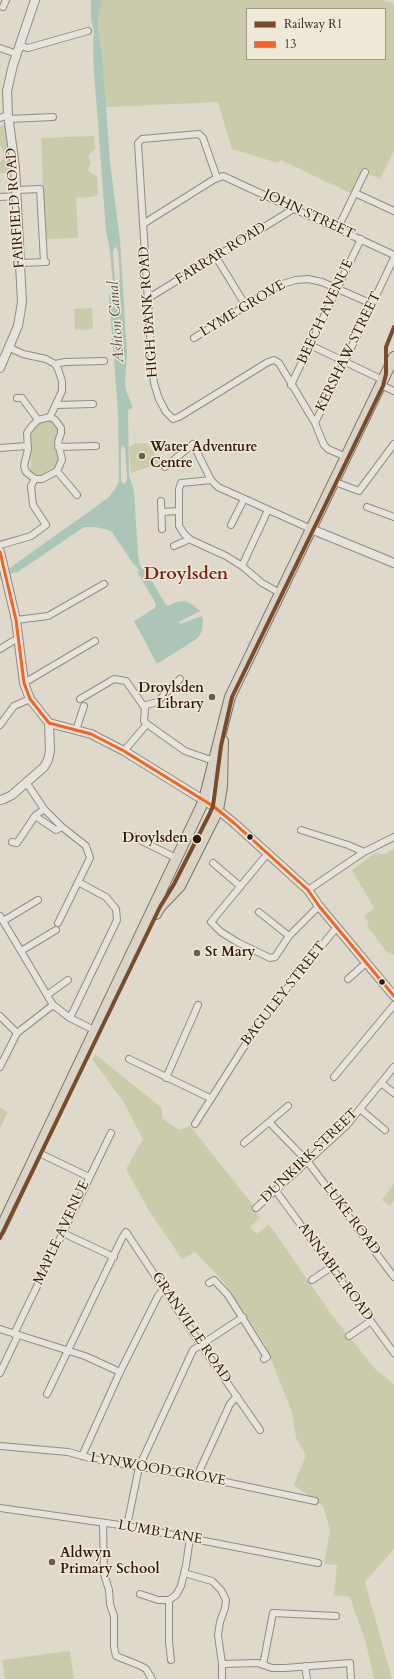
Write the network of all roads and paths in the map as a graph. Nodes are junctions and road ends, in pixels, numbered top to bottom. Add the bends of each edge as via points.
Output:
1 (6, 0) edge
2 (34, 0) edge
3 (3, 7) dead end
4 (88, 31) dead end
5 (20, 46) junction
6 (0, 48) edge
7 (17, 54) junction
8 (6, 118) edge
9 (54, 118) dead end
10 (365, 172) dead end
11 (216, 178) junction
12 (17, 193) junction
13 (355, 193) junction
14 (0, 197) edge
15 (295, 208) junction
16 (394, 211) edge
17 (143, 224) junction
18 (338, 228) junction
19 (361, 239) junction
20 (394, 255) edge
21 (216, 257) junction
22 (394, 258) edge
23 (20, 263) junction
24 (338, 288) junction
25 (147, 299) junction
26 (372, 304) junction
27 (246, 306) junction
28 (194, 338) dead end
29 (310, 345) junction
30 (10, 348) junction
31 (394, 357) edge
32 (104, 361) dead end
33 (344, 362) junction
34 (54, 364) junction
35 (0, 368) edge
36 (382, 383) junction
37 (292, 385) junction
38 (394, 391) edge
39 (17, 398) dead end
40 (93, 404) dead end
41 (56, 405) junction
42 (50, 417) junction
43 (38, 420) junction
44 (314, 423) junction
45 (394, 444) edge
46 (27, 446) junction
47 (96, 446) dead end
48 (58, 447) junction
49 (0, 448) edge
50 (346, 457) junction
51 (165, 467) dead end
52 (57, 471) junction
53 (35, 479) junction
54 (211, 480) junction
55 (335, 482) junction
56 (77, 495) dead end
57 (244, 499) junction
58 (161, 500) dead end
59 (367, 507) dead end
60 (268, 510) junction
61 (179, 511) junction
62 (162, 512) junction
63 (394, 517) edge
64 (231, 526) dead end
65 (162, 529) dead end
66 (311, 529) junction
67 (190, 539) junction
68 (0, 545) edge
69 (174, 546) dead end
70 (0, 552) edge
71 (394, 564) edge
72 (242, 566) junction
73 (104, 584) dead end
74 (280, 593) junction
75 (16, 620) junction
76 (13, 641) dead end
77 (95, 641) dead end
78 (1, 647) edge
79 (180, 679) dead end
80 (24, 683) junction
81 (30, 699) junction
82 (80, 699) dead end
83 (227, 705) junction
84 (84, 706) dead end
85 (143, 706) junction
86 (49, 723) junction
87 (147, 724) junction
88 (0, 725) edge
89 (76, 730) junction
90 (224, 738) junction
91 (124, 751) junction
92 (213, 759) junction
93 (26, 782) junction
94 (0, 800) edge
95 (204, 800) junction
96 (44, 809) junction
97 (218, 810) junction
98 (35, 816) junction
99 (62, 827) junction
100 (301, 830) dead end
101 (394, 837) edge
102 (134, 838) dead end
103 (12, 842) dead end
104 (364, 852) junction
105 (268, 854) junction
106 (176, 858) junction
107 (213, 863) dead end
108 (78, 882) junction
109 (240, 886) junction
110 (308, 890) junction
111 (38, 900) dead end
112 (319, 906) junction
113 (260, 912) dead end
114 (1, 919) edge
115 (337, 927) junction
116 (289, 936) junction
117 (22, 952) junction
118 (366, 963) junction
119 (68, 980) dead end
120 (348, 980) dead end
121 (47, 995) junction
122 (394, 996) edge
123 (53, 1005) junction
124 (198, 1005) dead end
125 (394, 1005) edge
126 (0, 1016) edge
127 (70, 1018) junction
128 (94, 1030) junction
129 (17, 1033) junction
130 (128, 1059) dead end
131 (0, 1067) edge
132 (394, 1067) edge
133 (334, 1077) dead end
134 (166, 1078) junction
135 (381, 1083) junction
136 (394, 1093) edge
137 (210, 1098) junction
138 (288, 1106) dead end
139 (360, 1108) junction
140 (269, 1122) junction
141 (194, 1124) dead end
142 (385, 1130) dead end
143 (111, 1133) dead end
144 (244, 1143) dead end
145 (37, 1152) junction
146 (308, 1162) junction
147 (89, 1177) junction
148 (276, 1191) junction
149 (256, 1208) dead end
150 (0, 1230) edge
151 (62, 1233) junction
152 (114, 1257) junction
153 (330, 1268) junction
154 (394, 1277) edge
155 (312, 1280) dead end
156 (209, 1283) dead end
157 (164, 1290) junction
158 (243, 1317) junction
159 (371, 1321) junction
160 (0, 1329) edge
161 (16, 1335) junction
162 (349, 1336) dead end
163 (201, 1345) junction
164 (69, 1351) junction
165 (394, 1352) edge
166 (264, 1359) dead end
167 (120, 1372) junction
168 (0, 1373) edge
169 (48, 1394) dead end
170 (237, 1396) junction
171 (260, 1430) dead end
172 (0, 1446) edge
173 (82, 1456) junction
174 (139, 1467) junction
175 (197, 1476) junction
176 (315, 1501) dead end
177 (0, 1508) edge
178 (103, 1523) junction
179 (127, 1526) junction
180 (190, 1538) junction
181 (318, 1563) dead end
182 (184, 1573) junction
183 (140, 1594) dead end
184 (169, 1600) junction
185 (336, 1616) dead end
186 (171, 1660) dead end
187 (222, 1664) junction
188 (263, 1665) junction
189 (305, 1666) junction
190 (152, 1679) edge
191 (222, 1679) edge
192 (307, 1679) edge
193 (351, 1679) edge

1 - 3 street
2 - 5 street, FAIRFIELD ROAD
4 - 5 street via 28,48
5 - 7 street, FAIRFIELD ROAD
6 - 7 street
7 - 8 street, FAIRFIELD ROAD via 7,91
8 - 9 street
8 - 12 street, FAIRFIELD ROAD via 14,157
10 - 13 street
11 - 15 street, JOHN STREET via 223,176
11 - 17 street
11 - 17 street, HIGH BANK ROAD via 203,138 199,134 140,140 137,147
12 - 14 street
12 - 23 street, FAIRFIELD ROAD
12 - 23 street via 40,189 45,262
13 - 16 street
13 - 18 street
15 - 18 street, JOHN STREET
15 - 21 street, FARRAR ROAD
17 - 25 street, HIGH BANK ROAD
18 - 19 street, JOHN STREET
19 - 20 street, JOHN STREET
19 - 24 street, BEECH AVENUE
21 - 25 street, FARRAR ROAD
21 - 27 street
22 - 26 street, KERSHAW STREET
23 - 30 street, FAIRFIELD ROAD via 21,316
24 - 26 street, LYME GROVE
24 - 27 street, LYME GROVE via 316,280 296,280 279,285
24 - 29 street, BEECH AVENUE
25 - 37 street, HIGH BANK ROAD via 154,382 163,407 172,420 274,360 279,363
26 - 33 street, KERSHAW STREET
27 - 28 street, LYME GROVE
29 - 33 street
29 - 37 street, BEECH AVENUE
30 - 34 street
30 - 35 street, FAIRFIELD ROAD
31 - 36 main road
32 - 34 street
33 - 36 street
33 - 44 street, KERSHAW STREET
34 - 41 street via 62,381 62,391
36 - 38 street
36 - 50 main road
37 - 44 street
39 - 43 street via 22,398
40 - 41 street
41 - 42 street
42 - 43 street
42 - 48 street via 61,428
43 - 46 street via 27,433
44 - 50 street via 324,445
45 - 55 street via 359,491
46 - 49 street
46 - 53 street via 24,466 26,472
47 - 48 street
48 - 52 street via 62,460
50 - 55 main road
51 - 54 street via 193,444
52 - 53 street via 42,479
52 - 56 street
53 - 68 street via 31,486 33,505 46,525 31,536
54 - 57 street via 218,487
54 - 61 street via 181,483
55 - 66 main road
57 - 60 street
57 - 64 street
58 - 62 street
59 - 63 street
60 - 66 street
60 - 72 street
61 - 62 street
61 - 67 street via 180,526
62 - 65 street
66 - 71 street
66 - 74 main road
67 - 69 street
67 - 72 street
70 - 75 street
72 - 74 street via 262,583
73 - 75 street via 48,616
74 - 83 main road
75 - 80 street
76 - 78 street
77 - 80 street
79 - 85 street via 157,702
80 - 81 street
81 - 86 street
81 - 88 street via 14,706
82 - 85 street via 114,679 119,679 126,681
83 - 90 main road
83 - 92 main road
84 - 89 street
85 - 87 street via 144,721
86 - 89 street
86 - 93 street via 48,760 44,767
87 - 91 street
87 - 92 street via 185,750
89 - 91 street via 91,734
90 - 95 street via 218,756 214,791
90 - 97 main road via 222,787
91 - 95 street
92 - 95 main road
93 - 94 street via 12,795
93 - 96 street
95 - 97 street
95 - 106 main road
96 - 98 street
96 - 99 street
97 - 105 street
97 - 128 main road via 180,886 160,907 112,1006
98 - 99 street via 56,830
98 - 103 street via 16,843
99 - 108 street via 86,846 90,858
100 - 104 street
101 - 104 street
102 - 106 street
104 - 110 street
105 - 109 street
105 - 110 street
106 - 128 main road
107 - 109 street
108 - 117 street via 57,927
108 - 127 street via 106,897 116,909 118,920
109 - 116 street via 211,922 237,942 270,958 275,957
110 - 112 street
111 - 114 street
112 - 115 street
112 - 116 street
113 - 116 street
114 - 117 street
115 - 118 street
115 - 137 street, BAGULEY STREET via 261,1020
117 - 121 street
118 - 120 street
118 - 122 street
119 - 121 street
121 - 123 street
123 - 127 street
123 - 129 street
124 - 134 street
125 - 133 street
126 - 129 street
127 - 128 street
128 - 145 main road
129 - 131 street
130 - 134 street
132 - 135 street, DUNKIRK STREET
134 - 137 street
135 - 136 street
135 - 139 street, DUNKIRK STREET
137 - 141 street, BAGULEY STREET
138 - 140 street
139 - 142 street
139 - 146 street, DUNKIRK STREET via 346,1126
140 - 144 street
140 - 146 street, LUKE ROAD
143 - 147 street, MAPLE AVENUE
145 - 147 street
145 - 150 main road
146 - 148 street, DUNKIRK STREET
146 - 154 street, LUKE ROAD
147 - 151 street, MAPLE AVENUE
148 - 149 street, DUNKIRK STREET
148 - 153 street, ANNABLE ROAD
151 - 152 street
151 - 161 street, MAPLE AVENUE
152 - 157 street, GRANVILLE ROAD via 126,1232
152 - 164 street
153 - 155 street
153 - 159 street, ANNABLE ROAD
156 - 158 street via 214,1280
157 - 163 street, GRANVILLE ROAD
157 - 167 street via 158,1296
158 - 163 street
158 - 166 street via 267,1356
159 - 162 street
159 - 165 street, ANNABLE ROAD
160 - 161 street
161 - 164 street
161 - 168 street, MAPLE AVENUE
163 - 170 street, GRANVILLE ROAD
163 - 174 street via 193,1350
164 - 167 street
164 - 169 street
167 - 173 street
170 - 171 street, GRANVILLE ROAD
170 - 175 street via 230,1404
172 - 173 street, LYNWOOD GROVE via 68,1452
173 - 174 street, LYNWOOD GROVE
174 - 175 street, LYNWOOD GROVE
174 - 179 street
175 - 176 street, LYNWOOD GROVE
177 - 178 street, LUMB LANE
178 - 179 street, LUMB LANE
178 - 190 street via 104,1574 114,1616 116,1656 146,1669
179 - 180 street, LUMB LANE
180 - 181 street, LUMB LANE
180 - 182 street
182 - 184 street via 176,1595
182 - 187 street via 212,1580 226,1600 218,1635
183 - 184 street via 158,1600
184 - 186 street
185 - 188 street via 273,1613
187 - 188 street
187 - 191 street
188 - 189 street via 272,1668
189 - 192 street
189 - 193 street via 350,1663

